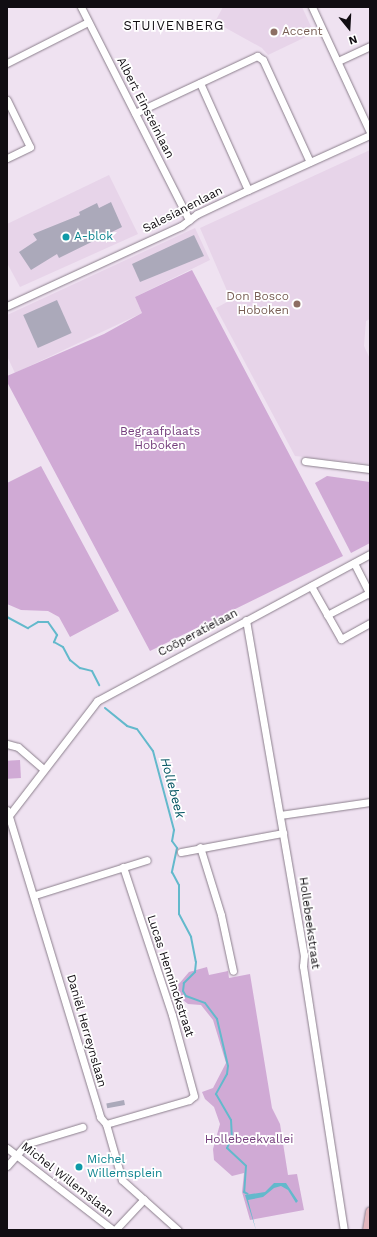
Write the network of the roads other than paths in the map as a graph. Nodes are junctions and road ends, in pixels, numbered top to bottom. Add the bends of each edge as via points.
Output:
1 (81, 7) edge
2 (312, 7) edge
3 (88, 22) junction
4 (370, 46) edge
5 (338, 61) junction
6 (7, 63) edge
7 (200, 83) junction
8 (7, 100) edge
9 (135, 113) junction
10 (370, 134) edge
11 (7, 158) edge
12 (310, 162) junction
13 (248, 190) junction
14 (189, 220) junction
15 (7, 306) edge
16 (305, 461) dead end
17 (370, 469) edge
18 (370, 554) edge
19 (354, 563) junction
20 (311, 586) junction
21 (369, 594) edge
22 (327, 615) junction
23 (246, 620) junction
24 (370, 624) edge
25 (7, 744) edge
26 (43, 769) junction
27 (370, 802) edge
28 (8, 814) edge
29 (280, 815) junction
30 (283, 833) junction
31 (200, 847) junction
32 (181, 852) dead end
33 (147, 860) dead end
34 (123, 867) junction
35 (35, 895) junction
36 (233, 971) dead end
37 (106, 1124) junction
38 (82, 1127) dead end
39 (7, 1148) edge
40 (16, 1154) junction
41 (7, 1166) edge
42 (144, 1199) junction
43 (370, 1211) edge
44 (114, 1230) edge
45 (178, 1230) edge
46 (344, 1230) edge
47 (367, 1230) edge

1 - 3 street, Albert Einsteinlaan
2 - 5 street
3 - 6 street
3 - 9 street, Albert Einsteinlaan
4 - 5 street
5 - 10 street
7 - 9 street
7 - 12 street via 257,56 262,58
7 - 13 street
8 - 11 street via 30,147
9 - 14 street, Albert Einsteinlaan
10 - 12 street, Salesianenlaan
12 - 13 street, Salesianenlaan
13 - 14 street, Salesianenlaan
14 - 15 street, Salesianenlaan
16 - 17 street
18 - 19 street, Coöperatielaan
19 - 20 street, Coöperatielaan
19 - 21 street
20 - 22 street
20 - 23 street, Coöperatielaan
21 - 22 street
22 - 24 street via 341,639
23 - 26 street, Coöperatielaan via 97,701
23 - 29 street, Hollebeekstraat
25 - 26 street via 18,747
26 - 28 street
27 - 29 street
28 - 35 street, Daniël Herreynslaan
29 - 30 street, Hollebeekstraat
30 - 31 street
30 - 46 street, Hollebeekstraat
31 - 32 street
31 - 36 street via 221,915
33 - 34 street
34 - 35 street
34 - 37 street, Lucas Henninckstraat via 194,1092 189,1100
35 - 37 street, Daniël Herreynslaan via 100,1117
37 - 42 street, Daniël Herreynslaan via 122,1180
38 - 40 street via 33,1141
39 - 40 street, Michel Willemslaan
40 - 41 street
40 - 44 street, Michel Willemslaan
42 - 44 street
42 - 45 street, Daniël Herreynslaan
43 - 47 main road

